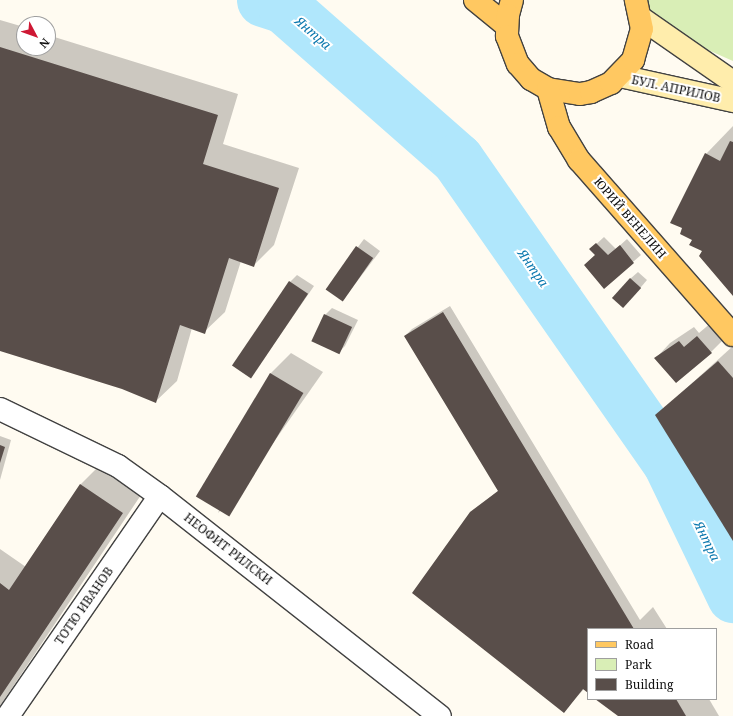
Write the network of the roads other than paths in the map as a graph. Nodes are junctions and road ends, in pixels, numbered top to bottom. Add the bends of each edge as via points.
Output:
1 (475, 0) edge
2 (512, 0) edge
3 (639, 9) edge
4 (507, 26) junction
5 (620, 76) junction
6 (733, 82) edge
7 (548, 89) junction
8 (733, 101) edge
9 (733, 335) edge
10 (0, 409) edge
11 (160, 496) junction
12 (8, 716) edge
13 (440, 716) edge

1 - 4 main road
2 - 4 main road
3 - 5 main road via 638,50
3 - 6 main road, БУЛ. АПРИЛОВ
4 - 7 main road via 509,46 518,64 531,79
5 - 7 main road via 591,92 569,94
5 - 8 main road, БУЛ. АПРИЛОВ
7 - 9 main road, ЮРИЙ ВЕНЕЛИН via 559,127 571,149
10 - 11 street, НЕОФИТ РИЛСКИ via 118,466
11 - 12 street, ТОТЮ ИВАНОВ
11 - 13 street, НЕОФИТ РИЛСКИ

